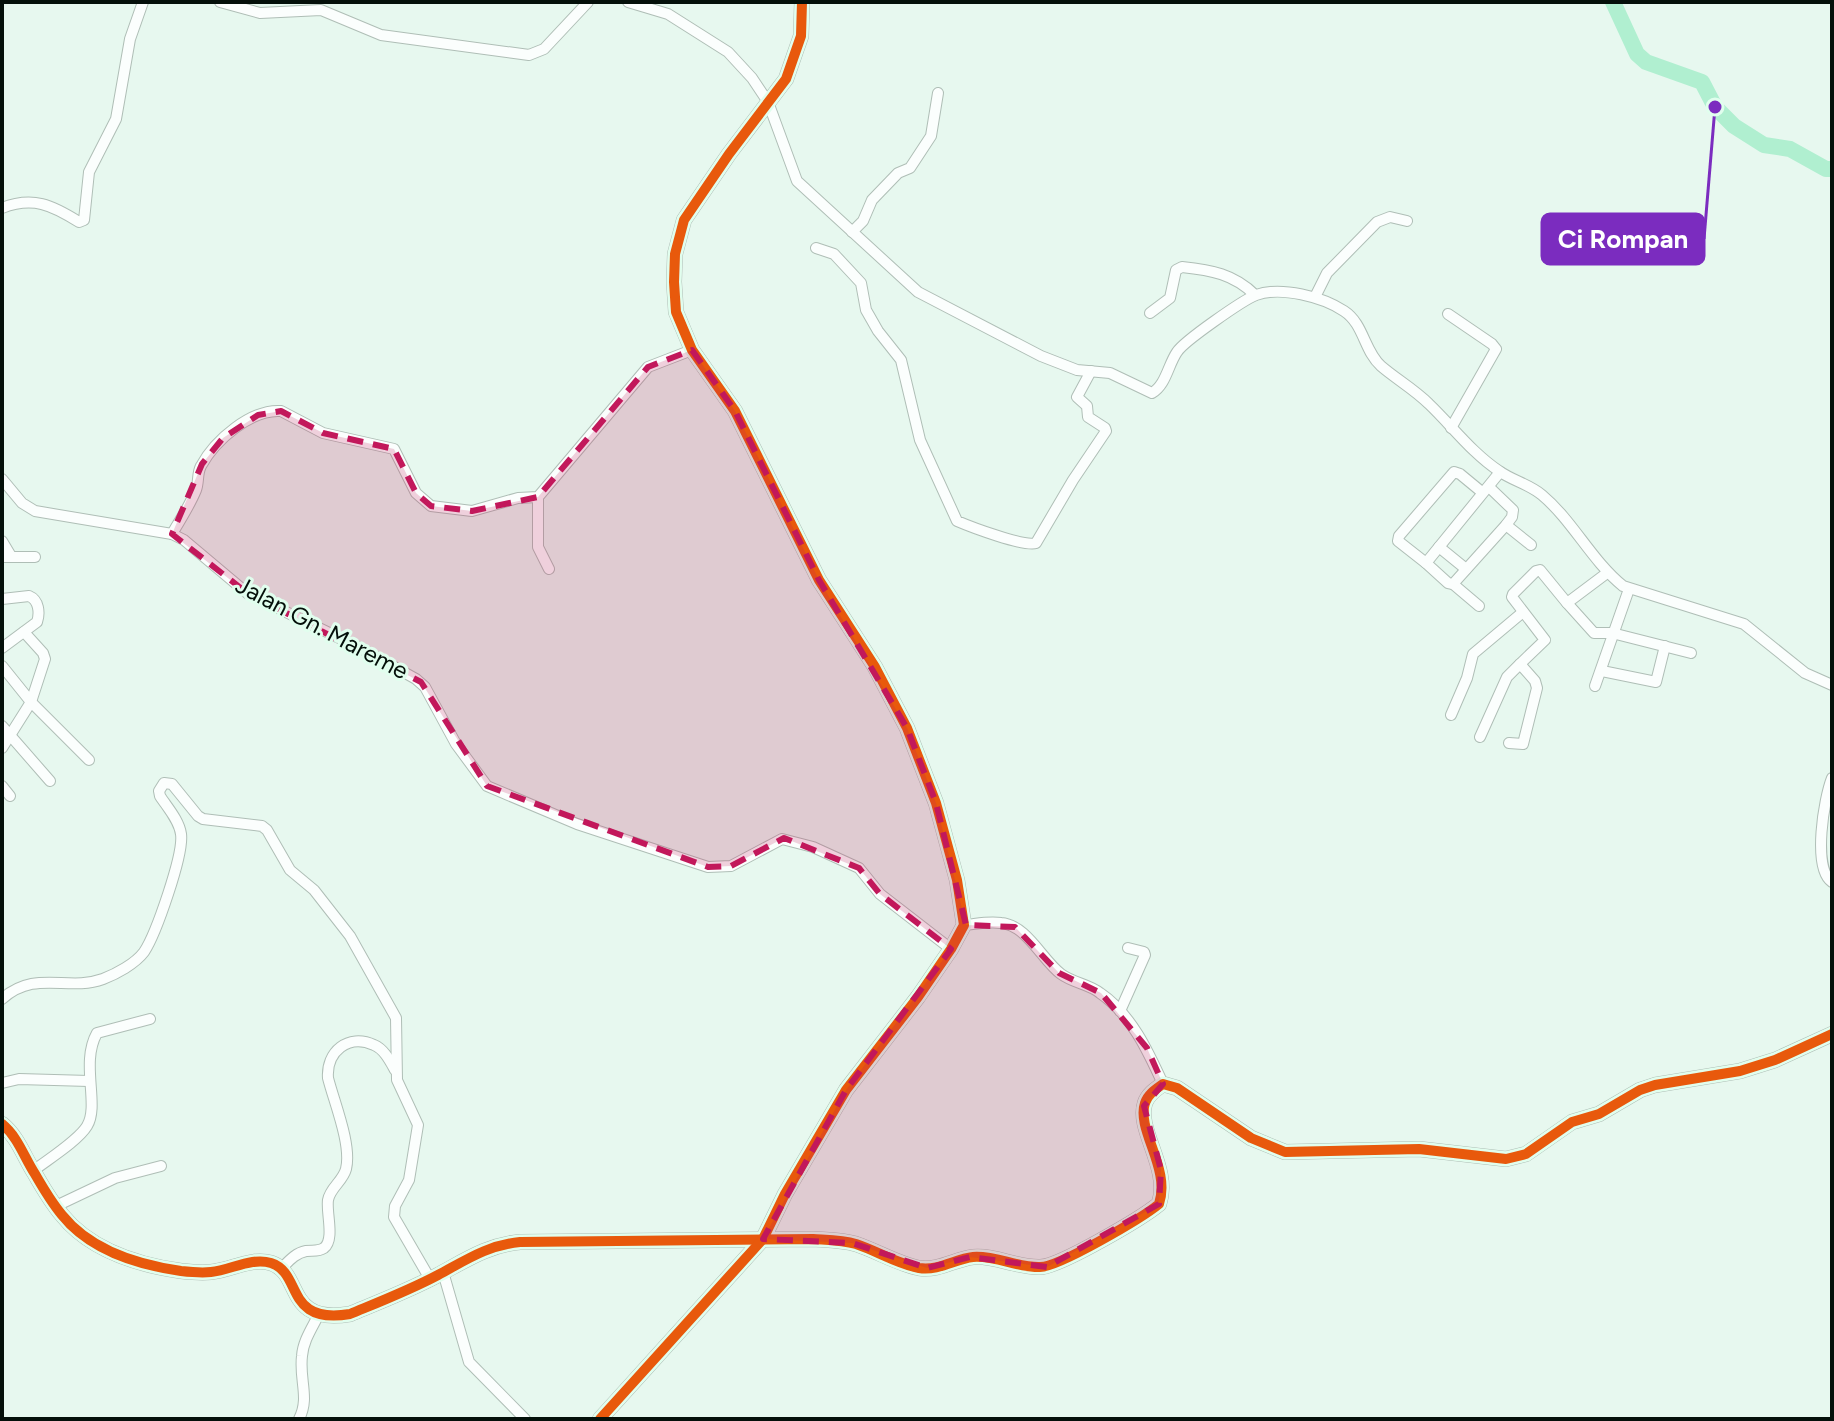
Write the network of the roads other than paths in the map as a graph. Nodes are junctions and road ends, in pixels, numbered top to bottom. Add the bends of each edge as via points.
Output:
1 (143, 2) edge
2 (220, 2) edge
3 (588, 2) edge
4 (628, 2) edge
5 (802, 2) edge
6 (938, 93) dead end
7 (768, 102) junction
8 (2, 208) edge
9 (1407, 221) dead end
10 (852, 232) junction
11 (816, 248) dead end
12 (1255, 295) junction
13 (1315, 297) junction
14 (1150, 313) dead end
15 (1448, 314) dead end
16 (692, 350) junction
17 (1091, 371) junction
18 (1451, 428) junction
19 (1500, 472) junction
20 (2, 479) edge
21 (1486, 490) junction
22 (538, 497) junction
23 (1506, 525) junction
24 (172, 534) junction
25 (2, 541) edge
26 (1531, 545) dead end
27 (1439, 547) junction
28 (6, 556) edge
29 (35, 557) dead end
30 (1426, 563) junction
31 (549, 569) dead end
32 (1466, 569) junction
33 (1607, 573) junction
34 (1453, 584) junction
35 (1629, 589) junction
36 (2, 599) edge
37 (1567, 603) junction
38 (1479, 606) dead end
39 (1523, 612) junction
40 (24, 632) junction
41 (1612, 633) junction
42 (4, 643) edge
43 (1665, 646) junction
44 (1691, 653) dead end
45 (1520, 664) junction
46 (2, 666) edge
47 (1602, 671) junction
48 (1832, 685) edge
49 (1595, 686) dead end
50 (31, 702) junction
51 (1451, 715) dead end
52 (2, 726) edge
53 (11, 736) junction
54 (1480, 737) dead end
55 (1509, 743) dead end
56 (2, 748) edge
57 (89, 760) dead end
58 (1832, 778) edge
59 (50, 781) dead end
60 (2, 786) edge
61 (10, 796) dead end
62 (1832, 882) edge
63 (964, 925) junction
64 (1128, 948) dead end
65 (951, 949) junction
66 (2, 999) edge
67 (1120, 1011) junction
68 (150, 1019) dead end
69 (1832, 1034) edge
70 (396, 1072) junction
71 (89, 1081) junction
72 (2, 1083) edge
73 (1163, 1084) junction
74 (2, 1124) edge
75 (161, 1166) dead end
76 (33, 1171) junction
77 (56, 1206) junction
78 (763, 1239) junction
79 (281, 1269) junction
80 (437, 1275) junction
81 (319, 1314) junction
82 (299, 1419) edge
83 (525, 1419) edge
84 (600, 1419) edge

1 - 8 street via 130,39 116,119 89,172 84,220 34,201
2 - 3 street via 260,13 321,10 381,35 529,55 544,49
4 - 7 street via 668,14 713,41 740,64
5 - 7 street via 797,53
6 - 10 street via 931,136 910,168 898,173 869,204
7 - 10 street via 794,176
7 - 16 street via 679,233 676,312
9 - 13 street via 1390,217 1377,222 1327,273
10 - 17 street via 918,292 1041,356
11 - 17 street via 834,254 859,280 866,310 901,360 920,440 957,521 1011,541 1036,543 1106,430 1088,417 1087,406 1077,397
12 - 13 street
12 - 14 street via 1225,274 1179,267 1170,298
12 - 17 street via 1185,343 1155,391
13 - 18 street via 1353,318 1377,363 1428,402
15 - 18 street via 1496,349
16 - 22 street via 648,367
16 - 63 street via 735,411 819,580 907,728 936,803
18 - 19 street
19 - 21 street
19 - 33 street via 1541,494
20 - 24 street, Jalan Gn. Mareme via 35,511
21 - 23 street via 1513,510
21 - 27 street
21 - 30 street via 1454,472 1399,536 1400,544
22 - 24 street via 472,511 431,506 416,493 394,449 323,433 274,410 258,415 215,447 202,464 195,492
22 - 31 street via 538,547
23 - 26 street
23 - 32 street
24 - 65 street, Jalan Gn. Mareme via 247,593 421,682 475,773 493,790 708,867 731,866 782,839 813,847 859,868 880,894
25 - 28 street
27 - 30 street
27 - 32 street
28 - 29 street
30 - 34 street
32 - 34 street
33 - 35 street
33 - 37 street
34 - 38 street
35 - 41 street
35 - 48 street via 1744,624 1805,673
36 - 40 street via 35,600 39,617
37 - 39 street via 1538,570 1512,595
37 - 41 street via 1594,633
39 - 45 street via 1545,640
39 - 51 street via 1473,654
40 - 42 street
40 - 50 street via 45,656
41 - 43 street
41 - 47 street
43 - 44 street
43 - 47 street via 1656,682
45 - 54 street via 1508,674
45 - 55 street via 1537,685 1523,744
46 - 50 street
47 - 49 street
50 - 53 street
50 - 57 street
52 - 53 street
53 - 56 street
53 - 59 street
58 - 62 street via 1822,818 1825,874
60 - 61 street
63 - 65 street
63 - 67 street via 997,922 1015,927 1059,973 1101,993
64 - 67 street via 1145,955
65 - 78 street via 846,1090
66 - 70 street via 27,984 104,978 143,952 165,903 181,842 181,831 160,796 160,786 168,783 203,819 262,826 290,870 325,902 396,1018
67 - 73 street via 1147,1048
68 - 71 street via 97,1033 90,1045
69 - 73 street via 1740,1071 1640,1090 1599,1114 1572,1122 1526,1154 1506,1159 1419,1149 1285,1152 1251,1138
70 - 79 street via 374,1044 343,1044 331,1057 328,1078 345,1144 346,1170 328,1201 326,1246 293,1257
70 - 80 street via 418,1125 409,1180 394,1217
71 - 72 street
71 - 76 street via 88,1125
73 - 78 street via 1144,1106 1161,1170 1159,1204 1057,1264 1036,1267 970,1257 927,1268 852,1243
74 - 76 street
75 - 77 street via 115,1178
76 - 77 street
77 - 79 street via 98,1244 151,1265 211,1272 261,1262
78 - 80 street via 504,1243
78 - 84 street
79 - 81 street via 300,1301
80 - 81 street via 350,1314
80 - 83 street via 469,1362
81 - 82 street via 302,1355 300,1380 306,1401

